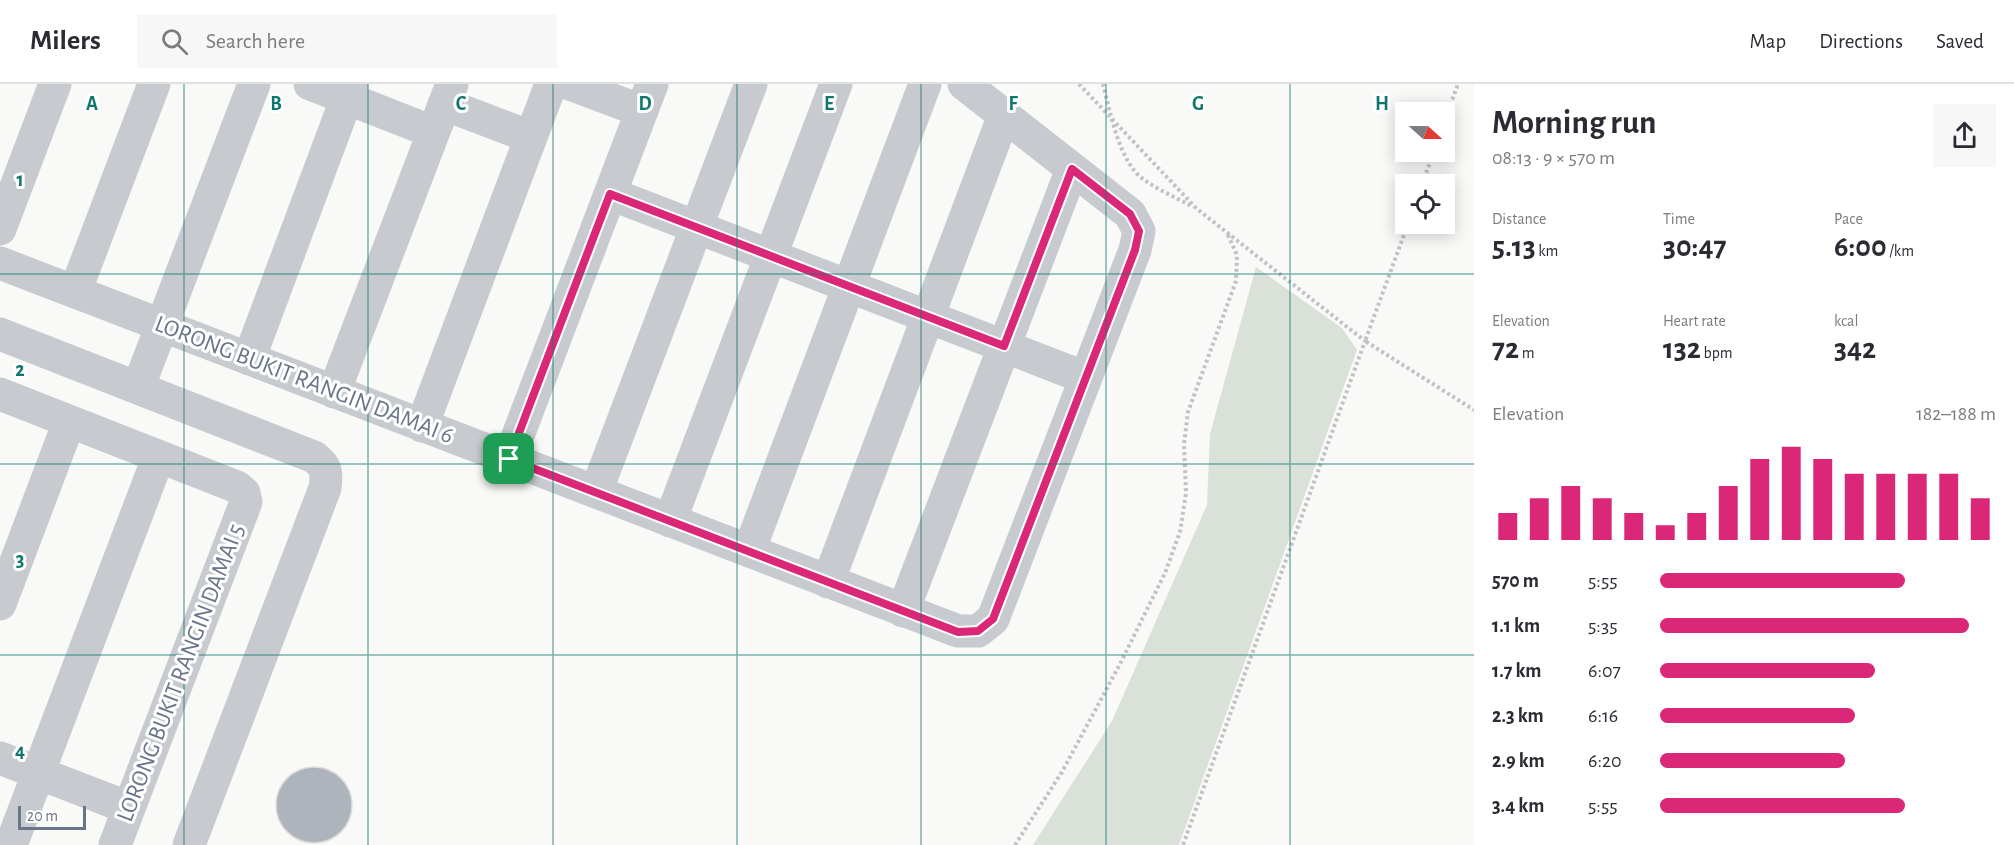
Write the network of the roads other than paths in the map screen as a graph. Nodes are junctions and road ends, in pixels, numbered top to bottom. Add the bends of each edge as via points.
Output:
1 (55, 84) edge
2 (154, 84) edge
3 (254, 84) edge
4 (310, 84) edge
5 (551, 84) edge
6 (570, 84) edge
7 (751, 84) edge
8 (836, 84) edge
9 (926, 84) edge
10 (964, 84) edge
11 (350, 91) edge
12 (647, 97) edge
13 (443, 107) edge
14 (1004, 115) junction
15 (531, 137) junction
16 (1072, 169) junction
17 (610, 194) junction
18 (697, 227) junction
19 (0, 229) edge
20 (771, 256) junction
21 (0, 263) edge
22 (849, 286) junction
23 (75, 292) junction
24 (927, 316) junction
25 (162, 326) junction
26 (0, 334) edge
27 (1004, 346) junction
28 (249, 359) junction
29 (1086, 378) junction
30 (138, 388) junction
31 (334, 392) junction
32 (0, 394) edge
33 (69, 422) junction
34 (422, 426) junction
35 (158, 458) junction
36 (509, 459) junction
37 (596, 492) junction
38 (670, 521) junction
39 (750, 551) junction
40 (828, 582) junction
41 (0, 604) edge
42 (903, 611) junction
43 (0, 758) edge
44 (39, 773) junction
45 (129, 808) junction
46 (11, 845) edge
47 (115, 845) edge
48 (189, 845) edge

1 - 19 street
2 - 23 street
3 - 25 street
4 - 11 street
5 - 15 street
6 - 12 street
7 - 18 street
8 - 20 street
9 - 22 street
10 - 14 street
11 - 13 street
11 - 28 street
12 - 17 street
13 - 15 street
13 - 31 street
14 - 16 street
14 - 24 street
15 - 34 street
16 - 27 street
16 - 29 street via 1130,214 1139,231
17 - 18 street
17 - 36 street
18 - 20 street
18 - 37 street
20 - 22 street
20 - 38 street
21 - 23 street, LORONG BUKIT RANGIN DAMAI 6
22 - 24 street
22 - 39 street
23 - 25 street, LORONG BUKIT RANGIN DAMAI 6
24 - 27 street
24 - 40 street
25 - 28 street, LORONG BUKIT RANGIN DAMAI 6
25 - 30 street
26 - 30 street
27 - 29 street
27 - 42 street
28 - 31 street, LORONG BUKIT RANGIN DAMAI 6
29 - 42 street, LORONG BUKIT RANGIN DAMAI 6 via 993,619 978,631 958,632
30 - 48 street via 314,457 327,472 325,488
31 - 34 street, LORONG BUKIT RANGIN DAMAI 6
32 - 33 street
33 - 35 street
33 - 41 street
34 - 36 street, LORONG BUKIT RANGIN DAMAI 6
35 - 44 street
35 - 45 street, LORONG BUKIT RANGIN DAMAI 5 via 237,487 246,502
36 - 37 street, LORONG BUKIT RANGIN DAMAI 6
37 - 38 street, LORONG BUKIT RANGIN DAMAI 6
38 - 39 street, LORONG BUKIT RANGIN DAMAI 6
39 - 40 street, LORONG BUKIT RANGIN DAMAI 6
40 - 42 street, LORONG BUKIT RANGIN DAMAI 6
43 - 44 street
44 - 45 street
44 - 46 street
45 - 47 street, LORONG BUKIT RANGIN DAMAI 5

